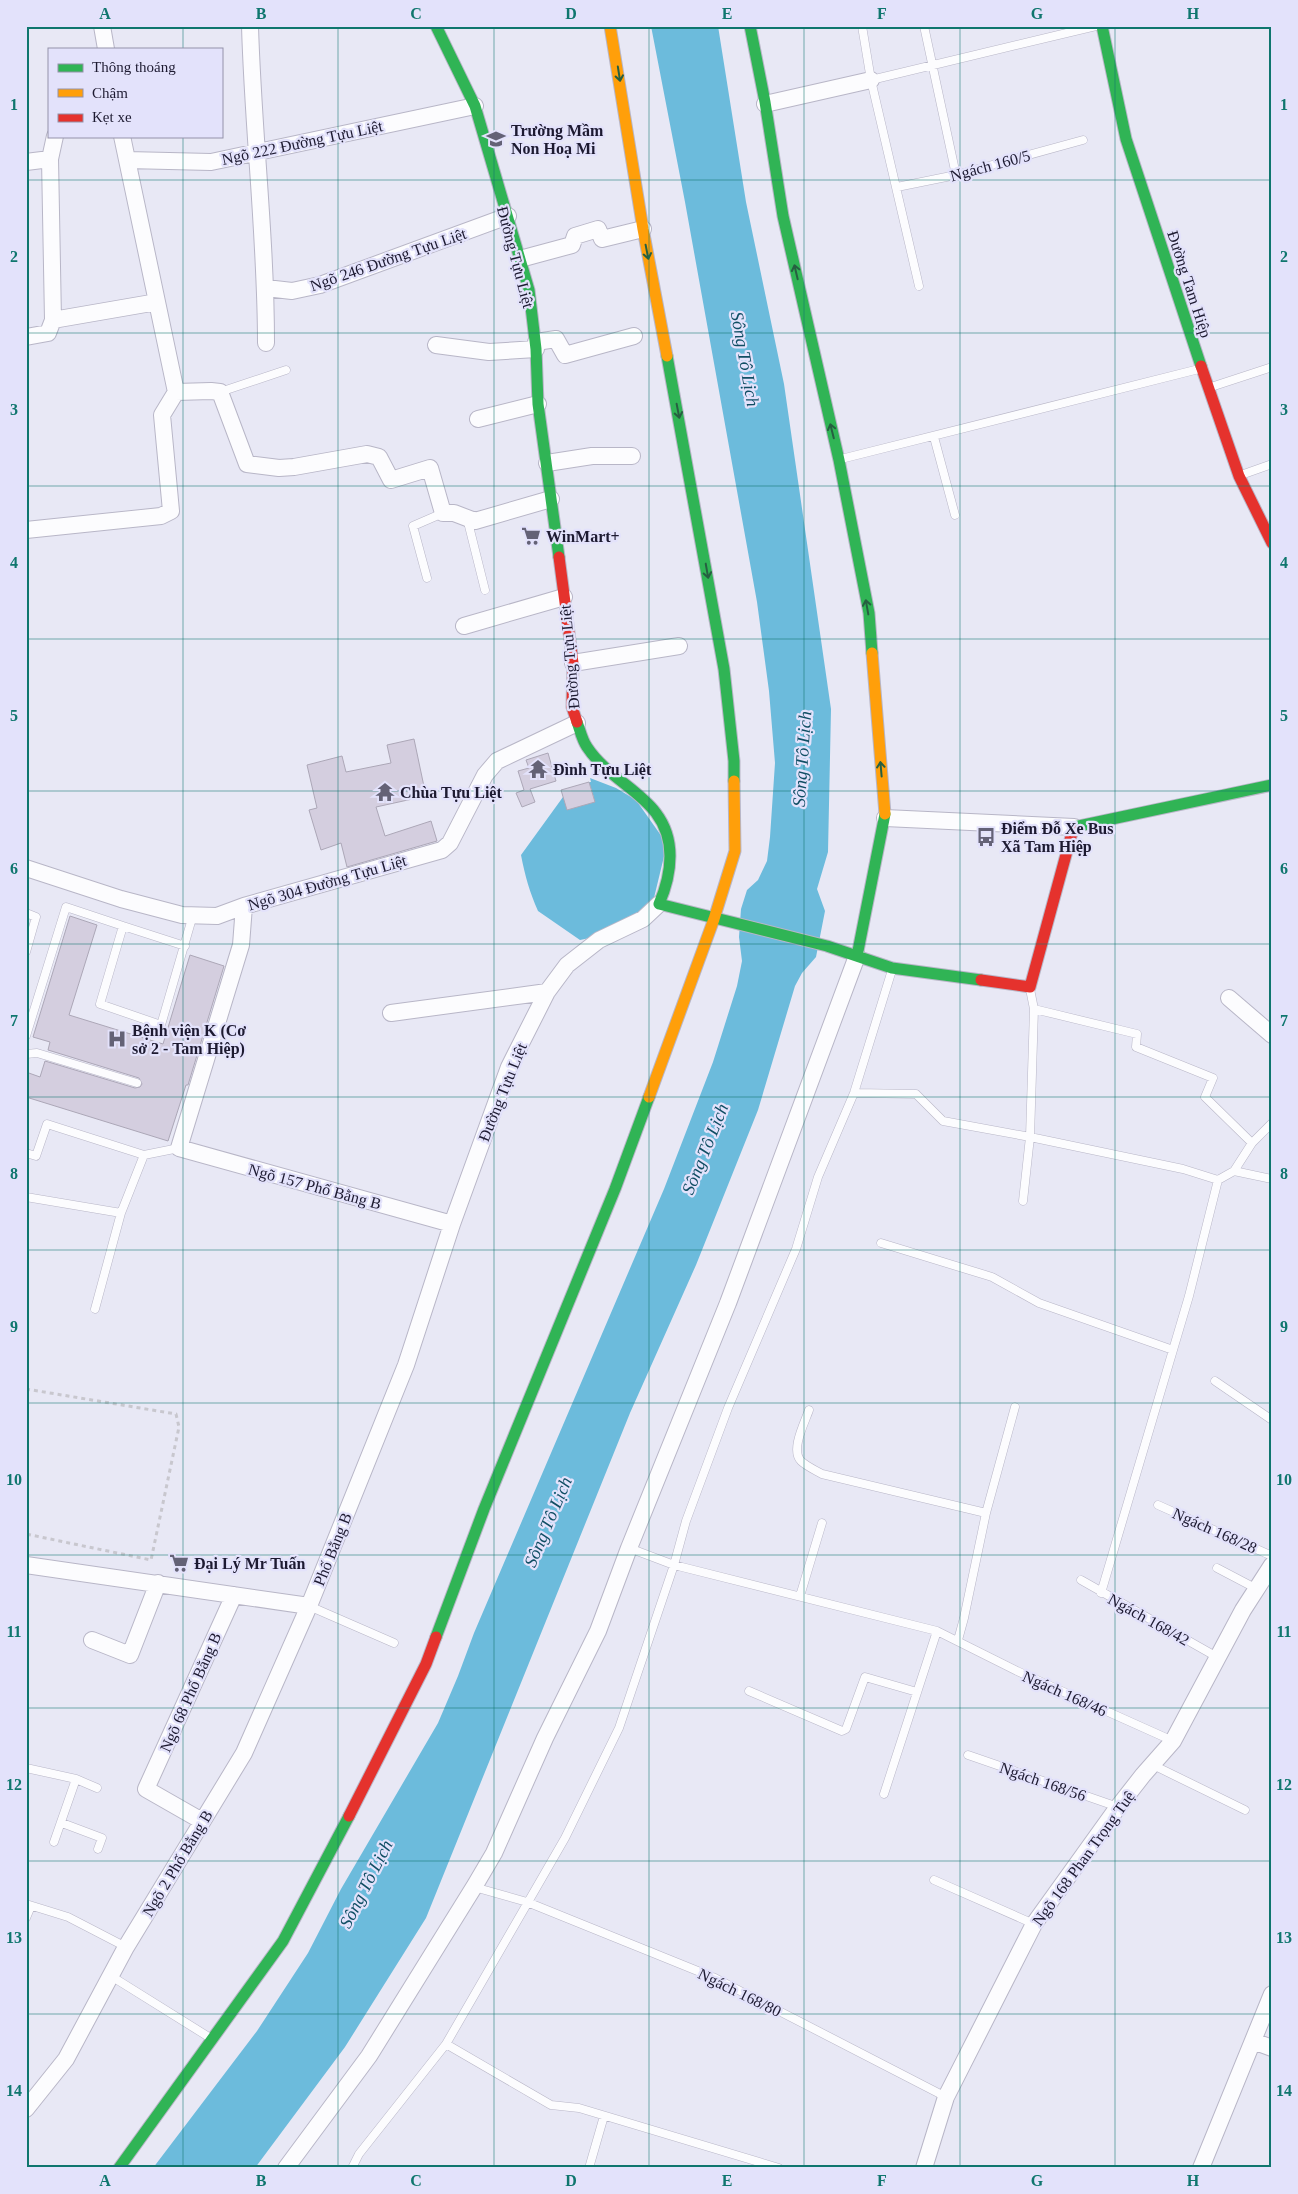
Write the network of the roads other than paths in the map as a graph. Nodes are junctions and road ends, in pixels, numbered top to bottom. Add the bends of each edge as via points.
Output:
1 (102, 26) edge
2 (250, 26) edge
3 (436, 26) edge
4 (610, 26) edge
5 (750, 26) edge
6 (862, 26) edge
7 (924, 26) edge
8 (1096, 26) edge
9 (1102, 26) edge
10 (106, 48) edge
11 (934, 66) junction
12 (871, 80) junction
13 (765, 104) junction
14 (475, 106) junction
15 (55, 138) edge
16 (122, 138) edge
17 (1083, 140) dead end
18 (256, 154) junction
19 (50, 159) junction
20 (127, 160) junction
21 (26, 162) edge
22 (956, 175) junction
23 (897, 187) junction
24 (508, 216) junction
25 (643, 229) junction
26 (520, 258) junction
27 (919, 286) dead end
28 (266, 288) junction
29 (157, 302) junction
30 (53, 320) junction
31 (634, 336) dead end
32 (26, 337) edge
33 (266, 343) dead end
34 (436, 345) dead end
35 (536, 346) junction
36 (1272, 367) edge
37 (1200, 369) junction
38 (286, 370) dead end
39 (1209, 388) junction
40 (176, 392) junction
41 (220, 392) junction
42 (538, 404) junction
43 (478, 419) dead end
44 (934, 437) junction
45 (632, 456) dead end
46 (839, 460) junction
47 (547, 463) junction
48 (1272, 464) edge
49 (1239, 476) junction
50 (550, 499) junction
51 (443, 513) junction
52 (955, 515) dead end
53 (467, 518) junction
54 (26, 530) edge
55 (1272, 543) edge
56 (427, 578) dead end
57 (485, 590) dead end
58 (564, 597) junction
59 (464, 626) dead end
60 (679, 646) dead end
61 (573, 662) junction
62 (577, 723) junction
63 (1272, 784) edge
64 (885, 818) junction
65 (1074, 827) junction
66 (26, 868) edge
67 (659, 904) junction
68 (244, 906) junction
69 (26, 913) edge
70 (193, 916) junction
71 (714, 919) junction
72 (123, 926) junction
73 (185, 946) junction
74 (26, 952) edge
75 (857, 956) junction
76 (892, 968) junction
77 (1030, 987) junction
78 (547, 992) junction
79 (1229, 998) dead end
80 (1034, 1009) junction
81 (391, 1013) dead end
82 (1272, 1035) edge
83 (26, 1036) edge
84 (26, 1054) edge
85 (137, 1083) dead end
86 (854, 1093) junction
87 (1272, 1124) edge
88 (1030, 1137) junction
89 (1252, 1144) junction
90 (179, 1148) junction
91 (26, 1153) edge
92 (144, 1155) junction
93 (1234, 1171) junction
94 (1272, 1179) edge
95 (1218, 1180) junction
96 (26, 1197) edge
97 (1023, 1201) dead end
98 (121, 1213) junction
99 (452, 1224) junction
100 (881, 1244) dead end
101 (95, 1309) dead end
102 (1173, 1350) junction
103 (1215, 1382) dead end
104 (1015, 1407) dead end
105 (809, 1410) dead end
106 (1272, 1420) edge
107 (1158, 1505) dead end
108 (986, 1513) junction
109 (822, 1523) dead end
110 (629, 1548) junction
111 (1272, 1556) edge
112 (26, 1565) edge
113 (674, 1565) junction
114 (1272, 1565) edge
115 (1216, 1568) dead end
116 (1080, 1580) dead end
117 (158, 1583) junction
118 (1257, 1589) junction
119 (1101, 1593) junction
120 (234, 1595) junction
121 (800, 1596) junction
122 (309, 1606) junction
123 (937, 1631) junction
124 (92, 1640) dead end
125 (958, 1640) junction
126 (394, 1643) dead end
127 (1217, 1657) junction
128 (749, 1690) dead end
129 (917, 1692) junction
130 (1173, 1741) junction
131 (968, 1755) dead end
132 (1153, 1765) junction
133 (26, 1768) edge
134 (76, 1779) junction
135 (97, 1788) dead end
136 (884, 1794) dead end
137 (1118, 1806) junction
138 (1245, 1810) dead end
139 (202, 1822) junction
140 (62, 1823) junction
141 (54, 1842) dead end
142 (98, 1850) dead end
143 (934, 1880) dead end
144 (474, 1887) junction
145 (527, 1902) junction
146 (29, 1905) edge
147 (26, 1918) edge
148 (1034, 1924) junction
149 (126, 1947) junction
150 (111, 1976) junction
151 (1272, 1994) edge
152 (213, 2040) junction
153 (1253, 2041) junction
154 (446, 2044) junction
155 (1272, 2048) edge
156 (946, 2097) junction
157 (26, 2109) edge
158 (604, 2116) junction
159 (766, 2166) edge
160 (119, 2168) edge
161 (286, 2168) edge
162 (352, 2168) edge
163 (589, 2168) edge
164 (779, 2168) edge
165 (924, 2168) edge
166 (1201, 2168) edge

1 - 10 street
2 - 18 street
3 - 14 street, Đường Tựu Liệt
4 -> 25 street
5 - 13 street
6 - 12 lane
7 - 11 lane
8 - 11 lane
9 - 37 street, Đường Tam Hiệp via 1126,139
11 - 12 lane
11 - 22 lane
12 - 13 street
12 - 23 lane
46 -> 13 street via 783,216
14 - 18 street, Ngõ 222 Đường Tựu Liệt
14 - 24 street, Đường Tựu Liệt
15 - 19 street
16 - 20 street
17 - 22 lane, Ngách 160/5
18 - 20 street, Ngõ 222 Đường Tựu Liệt via 211,162
18 - 28 street
19 - 21 street
19 - 30 street
20 - 29 street
22 - 23 lane, Ngách 160/5
23 - 27 lane
24 - 26 street, Đường Tựu Liệt
24 - 28 street, Ngõ 246 Đường Tựu Liệt via 320,285 292,291
25 - 26 street via 602,239 598,229 575,236 572,245
25 -> 71 street via 722,659 734,762 735,851
26 - 35 street, Đường Tựu Liệt
28 - 33 street
29 - 30 street
29 - 40 street
30 - 32 street via 48,333
31 - 35 street via 565,356 556,339
34 - 35 street via 489,352
35 - 42 street, Đường Tựu Liệt
36 - 39 lane
37 - 39 street, Đường Tam Hiệp
37 - 44 lane
38 - 41 lane
39 - 49 street, Đường Tam Hiệp
40 - 41 street
40 - 54 street via 162,415 171,512 161,516
41 - 51 street via 247,464 294,467 367,454 379,458 391,480 430,468
42 - 43 street
42 - 47 street, Đường Tựu Liệt
44 - 46 lane
44 - 52 lane
45 - 47 street via 592,456
64 -> 46 street via 868,613
47 - 50 street, Đường Tựu Liệt
48 - 49 lane
49 - 55 street, Đường Tam Hiệp
50 - 53 street via 476,521
50 - 58 street, Đường Tựu Liệt
51 - 53 street
51 - 56 lane via 412,526
53 - 57 lane
58 - 59 street
58 - 61 street, Đường Tựu Liệt
60 - 61 street
61 - 62 street, Đường Tựu Liệt via 572,707
62 - 67 street, Đường Tựu Liệt via 586,746 600,763 650,805 663,821 670,842 670,864 666,889
62 - 68 street, Ngõ 304 Đường Tựu Liệt via 497,761 485,775 450,844 442,850
63 - 65 street
64 - 65 street
64 - 75 street
65 - 77 street
66 - 70 street, Ngõ 304 Đường Tựu Liệt via 121,899
67 - 71 street
67 - 78 street, Đường Tựu Liệt via 643,919 599,940 567,965
68 - 70 street, Ngõ 304 Đường Tựu Liệt via 217,916
68 - 90 street via 241,945
69 - 74 lane via 36,917
70 - 73 lane
71 - 75 street
71 - 152 street via 615,1189 488,1500 426,1664 323,1868 282,1941
72 - 73 lane
72 - 73 lane via 100,1004 161,1025
72 - 83 lane via 66,907
75 - 76 street
75 - 110 street via 728,1302
76 - 77 street
76 - 86 lane
77 - 80 lane
78 - 81 street
78 - 99 street, Đường Tựu Liệt via 509,1067
79 - 82 street
80 - 88 lane
80 - 89 lane via 1137,1034 1136,1047 1212,1078 1204,1098
84 - 85 lane via 37,1053
86 - 88 lane via 916,1094 942,1122
86 - 113 lane via 818,1177 796,1249 725,1416 686,1521
87 - 89 lane
88 - 95 lane via 1183,1168
88 - 97 lane
89 - 93 lane
90 - 92 lane
90 - 99 street, Ngõ 157 Phố Bằng B
91 - 92 lane via 36,1156 47,1124
92 - 98 lane
93 - 94 lane
93 - 95 lane
95 - 102 lane
96 - 98 lane
98 - 101 lane
99 - 122 street, Phố Bằng B via 406,1365
100 - 102 lane via 992,1277 1039,1304
102 - 119 lane
103 - 106 lane
104 - 108 lane
105 - 108 lane via 797,1454 822,1474
107 - 111 lane, Ngách 168/28
108 - 125 lane
109 - 121 lane
110 - 113 lane, Ngách 168/46
110 - 144 street via 598,1631 494,1852
112 - 117 street, Phố Bằng B
113 - 121 lane, Ngách 168/46
113 - 145 lane via 619,1728 565,1838
114 - 118 street, Ngõ 168 Phan Trọng Tuệ
115 - 118 lane
116 - 119 lane, Ngách 168/42
117 - 120 street, Phố Bằng B
117 - 124 street via 130,1654
118 - 127 street, Ngõ 168 Phan Trọng Tuệ
119 - 127 lane, Ngách 168/42
120 - 122 street, Phố Bằng B
120 - 139 street, Ngõ 68 Phố Bằng B via 146,1789
121 - 123 lane, Ngách 168/46
122 - 126 lane
122 - 139 street, Ngõ 2 Phố Bằng B via 244,1753
123 - 125 lane, Ngách 168/46
123 - 129 lane
125 - 130 lane, Ngách 168/46 via 1016,1671
127 - 130 street, Ngõ 168 Phan Trọng Tuệ
128 - 129 lane via 842,1731 846,1729 865,1676
129 - 136 lane
130 - 132 street, Ngõ 168 Phan Trọng Tuệ
131 - 137 lane, Ngách 168/56
132 - 137 street, Ngõ 168 Phan Trọng Tuệ
132 - 138 lane
133 - 134 lane
134 - 135 lane
134 - 140 lane
137 - 148 street, Ngõ 168 Phan Trọng Tuệ
139 - 149 street, Ngõ 2 Phố Bằng B
140 - 141 lane
140 - 142 lane via 102,1838
143 - 148 lane
144 - 145 lane, Ngách 168/80
144 - 161 street via 368,2056
145 - 154 lane
145 - 156 lane, Ngách 168/80 via 715,1978
146 - 147 lane
146 - 149 lane via 68,1917
148 - 156 street, Ngõ 168 Phan Trọng Tuệ
149 - 150 street, Ngõ 2 Phố Bằng B
150 - 152 lane
150 - 157 street, Ngõ 2 Phố Bằng B via 66,2059
151 - 153 street
152 - 160 street
153 - 155 street
153 - 166 street
154 - 158 lane via 551,2104
154 - 162 lane via 359,2154
156 - 165 street, Ngõ 168 Phan Trọng Tuệ
158 - 159 lane
158 - 163 lane
159 - 164 lane

